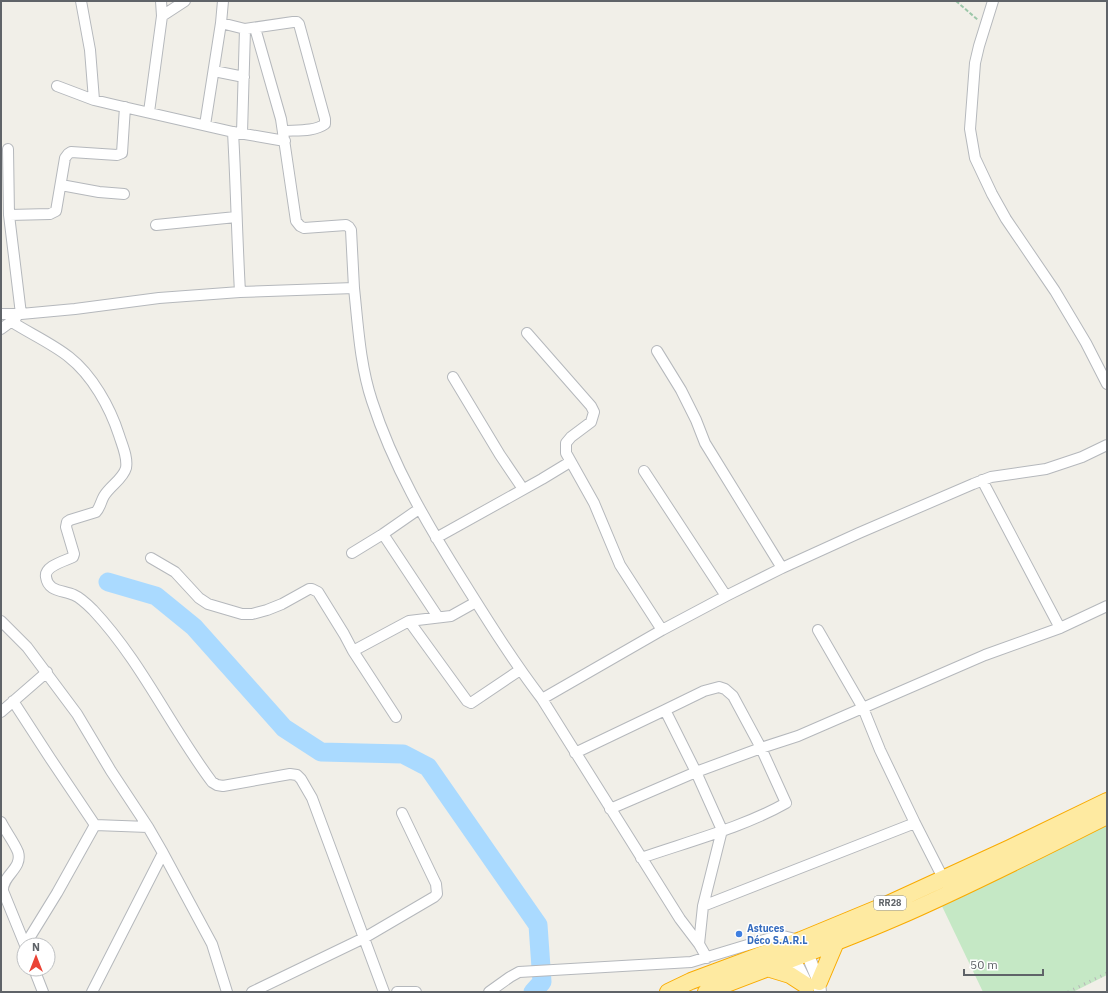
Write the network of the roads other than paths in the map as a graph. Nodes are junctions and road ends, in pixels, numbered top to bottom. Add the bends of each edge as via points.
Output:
1 (81, 1) edge
2 (161, 1) edge
3 (185, 1) edge
4 (223, 1) edge
5 (993, 1) edge
6 (162, 16) junction
7 (222, 23) junction
8 (250, 28) junction
9 (214, 71) junction
10 (244, 77) junction
11 (57, 86) dead end
12 (94, 100) junction
13 (125, 107) junction
14 (149, 112) junction
15 (205, 125) junction
16 (283, 130) junction
17 (237, 132) junction
18 (285, 141) junction
19 (8, 149) dead end
20 (61, 185) junction
21 (124, 194) dead end
22 (9, 215) junction
23 (236, 217) junction
24 (156, 225) dead end
25 (354, 288) junction
26 (240, 292) junction
27 (1, 314) edge
28 (21, 314) junction
29 (12, 322) junction
30 (1, 330) edge
31 (527, 333) dead end
32 (657, 351) dead end
33 (453, 377) dead end
34 (1107, 384) edge
35 (1107, 445) edge
36 (570, 462) junction
37 (644, 471) dead end
38 (982, 480) junction
39 (522, 489) junction
40 (419, 509) junction
41 (383, 534) junction
42 (436, 538) junction
43 (352, 553) dead end
44 (151, 558) dead end
45 (782, 568) junction
46 (726, 596) junction
47 (476, 602) junction
48 (1107, 606) edge
49 (438, 617) junction
50 (1, 621) edge
51 (409, 621) junction
52 (1060, 628) junction
53 (662, 630) junction
54 (818, 630) dead end
55 (353, 651) junction
56 (520, 670) junction
57 (47, 672) junction
58 (542, 699) junction
59 (13, 701) junction
60 (863, 709) junction
61 (665, 710) junction
62 (1, 712) edge
63 (396, 717) dead end
64 (761, 748) junction
65 (575, 753) junction
66 (696, 772) junction
67 (1107, 801) edge
68 (610, 809) junction
69 (402, 813) dead end
70 (1107, 816) edge
71 (1, 822) edge
72 (915, 823) junction
73 (95, 825) junction
74 (148, 826) junction
75 (722, 830) junction
76 (163, 852) junction
77 (641, 858) junction
78 (943, 878) junction
79 (703, 906) junction
80 (22, 937) edge
81 (30, 937) edge
82 (364, 938) junction
83 (836, 942) junction
84 (699, 944) junction
85 (795, 947) junction
86 (707, 958) junction
87 (767, 968) junction
88 (37, 977) edge
89 (814, 988) edge
90 (42, 992) edge
91 (92, 992) edge
92 (227, 992) edge
93 (252, 992) edge
94 (384, 992) edge
95 (397, 992) edge
96 (416, 992) edge
97 (489, 992) edge
98 (668, 992) edge
99 (706, 992) edge

1 - 12 street via 90,50
2 - 6 street
3 - 6 street
4 - 7 street
5 - 34 street via 975,63 970,129 975,158 1006,219 1055,291
6 - 14 street
7 - 8 street
7 - 9 street
8 - 10 street
8 - 16 street
8 - 16 street via 297,22 303,38 325,124 321,127
9 - 10 street
9 - 15 street
10 - 17 street
11 - 12 street
12 - 13 street
13 - 14 street
13 - 20 street via 122,153 117,155 71,152 65,158
14 - 15 street
15 - 17 street
16 - 18 street
17 - 18 street
17 - 23 street
18 - 25 street via 296,221 304,228 346,225 349,227
19 - 22 street
20 - 21 street
20 - 22 street via 57,207 53,213
22 - 28 street
23 - 24 street
23 - 26 street
25 - 26 street
25 - 40 street via 362,362 371,400 393,458
26 - 28 street via 159,298
27 - 28 street
28 - 29 street
29 - 30 street
29 - 82 street via 68,356 85,372 98,390 117,428 127,466 104,496 96,512 67,522 66,527 74,554 46,572 49,585 55,590 80,599 110,630 212,782 223,786 290,774 301,779 312,798
31 - 36 street via 592,406 592,422 566,442 566,453
32 - 45 street via 681,390 705,442
33 - 39 street
35 - 38 street via 1082,457 1046,469
36 - 39 street
36 - 53 street via 594,503 620,565
37 - 46 street
38 - 45 street
38 - 52 street
39 - 42 street
40 - 41 street
40 - 42 street
41 - 43 street
41 - 49 street
42 - 47 street
44 - 55 street via 174,572 208,604 242,614 267,610 306,590 315,590
45 - 46 street
46 - 53 street
47 - 49 street via 451,616
47 - 56 street
48 - 52 street
49 - 51 street
50 - 57 street
51 - 55 street
51 - 56 street via 467,701 474,702
52 - 60 street via 985,655
53 - 58 street
54 - 60 street
55 - 63 street
56 - 58 street
57 - 59 street
57 - 74 street via 77,714
58 - 65 street
59 - 62 street
59 - 73 street
60 - 64 street via 798,736
60 - 72 street
61 - 64 street via 704,691 719,687 725,689 733,696
61 - 65 street
61 - 66 street
64 - 66 street
64 - 75 street via 786,803 770,813
65 - 68 street
66 - 68 street
66 - 75 street
67 - 78 highway, RR28
68 - 77 street
69 - 82 street via 436,884 437,894
70 - 83 highway, RR28 via 993,873
71 - 80 street via 18,857 17,866 4,882 3,891
72 - 78 street
72 - 79 street
73 - 74 street
73 - 81 street
74 - 76 street
75 - 77 street
75 - 79 street
76 - 91 street
76 - 92 street via 212,944
77 - 84 street
78 - 85 highway, RR28
79 - 84 street
82 - 93 street
82 - 94 street
83 - 85 highway, RR28
83 - 89 highway
84 - 86 street
85 - 86 street via 774,937
85 - 87 highway, RR28
85 - 89 street
85 - 98 highway, RR28 via 709,974
86 - 97 street via 691,962 519,972
87 - 89 highway
87 - 99 highway, RR28
88 - 90 street
95 - 96 street

